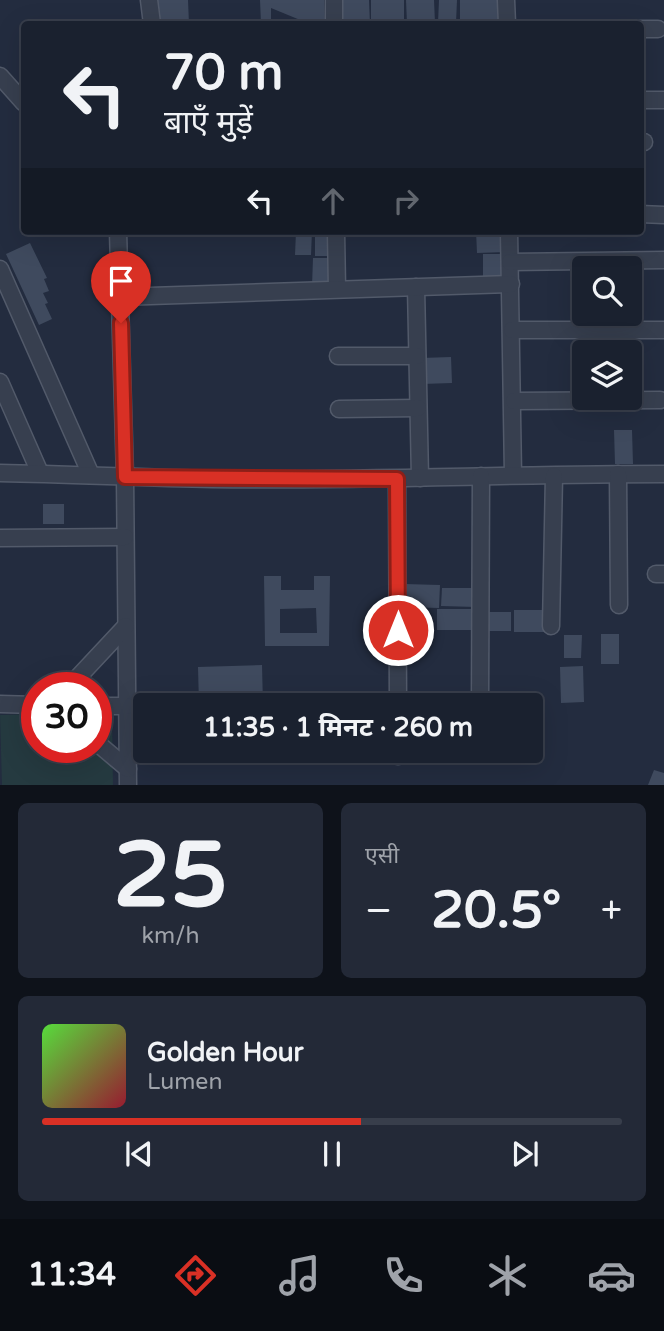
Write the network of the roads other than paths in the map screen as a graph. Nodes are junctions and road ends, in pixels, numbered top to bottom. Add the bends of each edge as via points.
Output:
1 (149, 0) edge
2 (334, 0) edge
3 (506, 0) edge
4 (152, 21) edge
5 (334, 21) edge
6 (507, 21) edge
7 (644, 29) edge
8 (658, 29) dead end
9 (0, 76) edge
10 (21, 100) edge
11 (644, 100) edge
12 (664, 100) edge
13 (644, 214) edge
14 (664, 215) edge
15 (118, 235) edge
16 (336, 235) edge
17 (509, 235) edge
18 (664, 260) edge
19 (510, 262) junction
20 (0, 270) edge
21 (511, 284) junction
22 (416, 287) junction
23 (337, 289) junction
24 (120, 297) junction
25 (512, 330) junction
26 (664, 330) edge
27 (338, 356) dead end
28 (417, 356) junction
29 (0, 382) edge
30 (660, 400) dead end
31 (514, 401) junction
32 (418, 408) junction
33 (340, 409) dead end
34 (0, 473) edge
35 (40, 473) junction
36 (618, 474) junction
37 (664, 474) edge
38 (91, 475) junction
39 (513, 475) junction
40 (554, 475) junction
41 (481, 476) junction
42 (125, 477) junction
43 (419, 478) junction
44 (397, 479) junction
45 (125, 537) junction
46 (0, 538) edge
47 (619, 606) dead end
48 (126, 626) junction
49 (551, 626) dead end
50 (83, 672) edge
51 (398, 693) edge
52 (480, 693) edge
53 (0, 704) edge
54 (21, 705) edge
55 (112, 706) edge
56 (127, 706) junction
57 (112, 760) edge
58 (128, 777) edge

1 - 4 street
2 - 5 street
3 - 6 street
7 - 8 street
9 - 10 street
11 - 12 street
13 - 14 street
15 - 24 street
16 - 23 street
17 - 19 street
18 - 19 street
19 - 21 street
20 - 38 street
21 - 22 street
21 - 25 street
22 - 23 street
22 - 28 street
23 - 24 street
24 - 42 street
25 - 26 street
25 - 31 street
27 - 28 street
28 - 32 street
29 - 35 street
30 - 31 street
31 - 39 street
32 - 33 street
32 - 43 street
34 - 35 street
35 - 38 street
36 - 37 street
36 - 40 street
36 - 47 street
38 - 42 street
39 - 40 street
39 - 41 street
40 - 49 street
41 - 43 street
41 - 52 street
42 - 44 street
42 - 45 street
43 - 44 street
44 - 51 street
45 - 46 street
45 - 48 street
48 - 50 street
48 - 56 street
53 - 54 street
55 - 56 street
56 - 58 street
57 - 58 street

